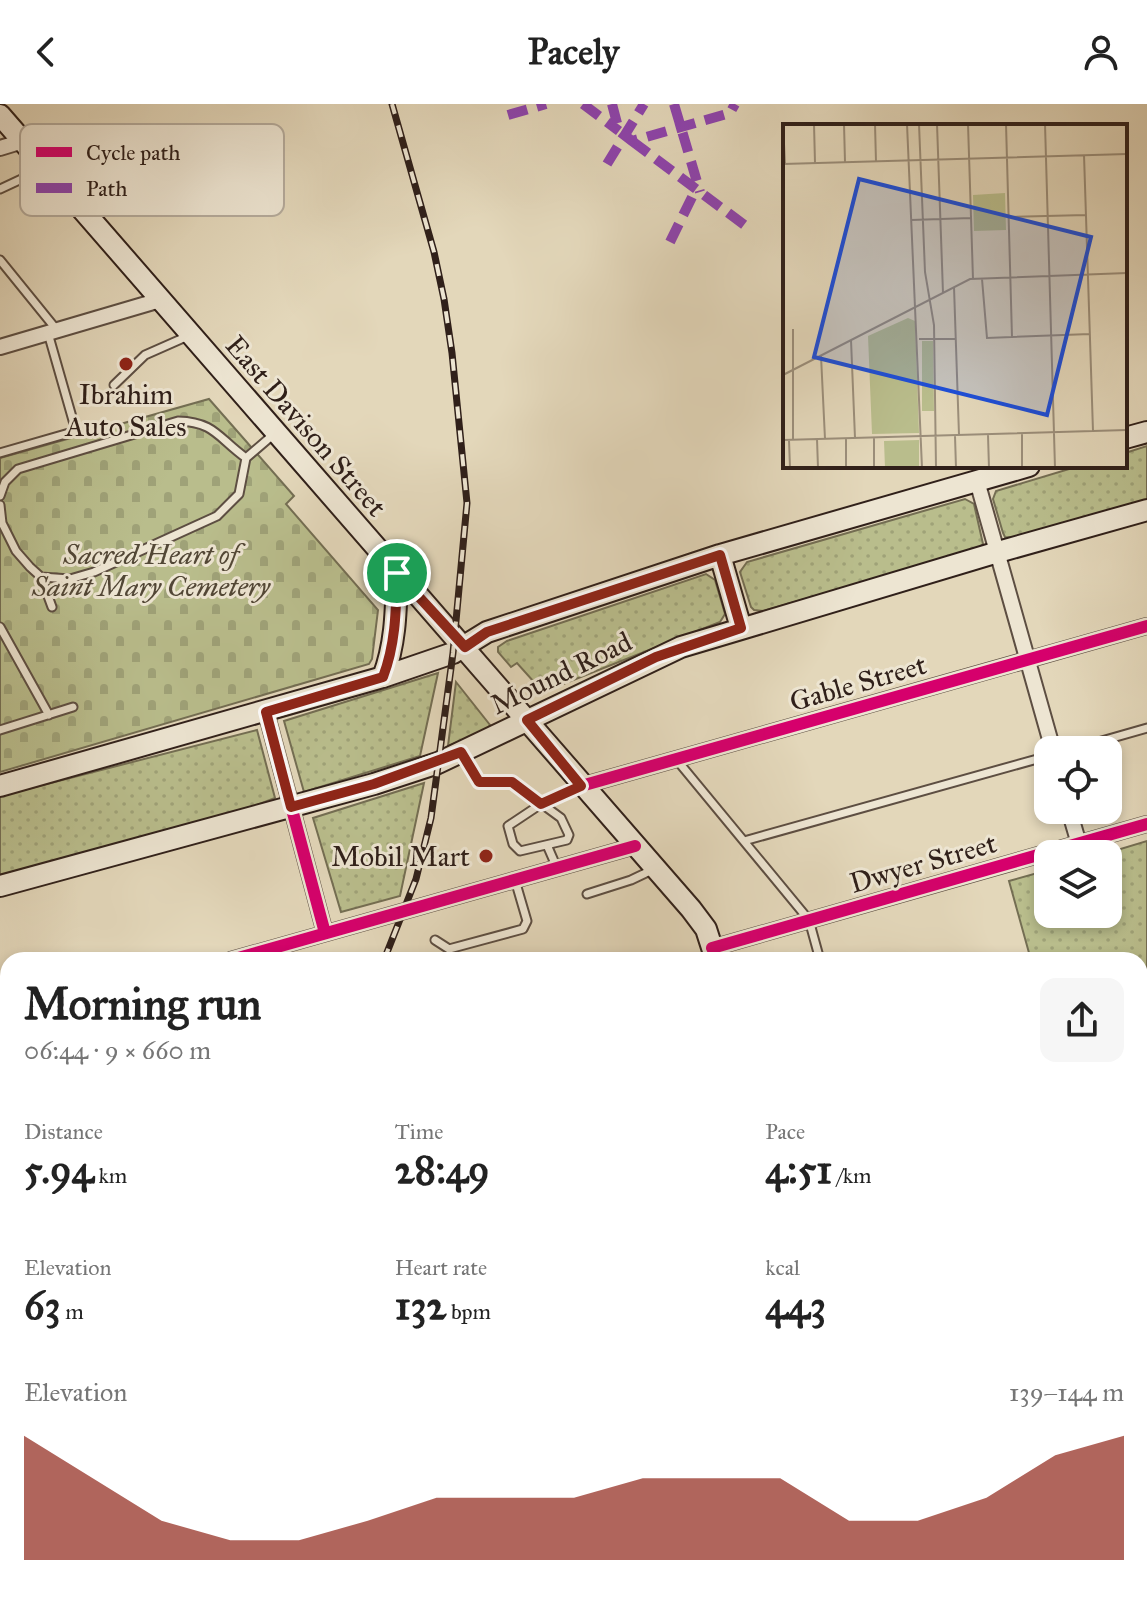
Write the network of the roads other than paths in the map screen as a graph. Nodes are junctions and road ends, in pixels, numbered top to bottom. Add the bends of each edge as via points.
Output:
1 (0, 115) edge
2 (20, 138) edge
3 (20, 142) edge
4 (0, 148) edge
5 (20, 180) edge
6 (0, 189) edge
7 (87, 216) edge
8 (0, 260) edge
9 (160, 300) junction
10 (53, 332) junction
11 (190, 335) junction
12 (0, 347) edge
13 (114, 385) dead end
14 (1147, 432) edge
15 (275, 433) junction
16 (1127, 437) edge
17 (0, 453) edge
18 (246, 458) junction
19 (1022, 468) edge
20 (977, 481) junction
21 (0, 496) edge
22 (0, 505) edge
23 (1147, 510) edge
24 (998, 552) junction
25 (720, 555) junction
26 (397, 573) junction
27 (41, 577) junction
28 (52, 607) dead end
29 (1147, 626) edge
30 (0, 627) edge
31 (741, 628) junction
32 (465, 647) junction
33 (1027, 659) junction
34 (383, 677) junction
35 (73, 707) dead end
36 (266, 712) junction
37 (49, 715) junction
38 (527, 720) junction
39 (1147, 728) edge
40 (0, 730) edge
41 (1049, 736) edge
42 (1119, 736) edge
43 (461, 752) junction
44 (676, 759) junction
45 (1034, 760) edge
46 (0, 786) edge
47 (581, 786) junction
48 (541, 804) junction
49 (291, 807) junction
50 (1147, 824) edge
51 (1093, 840) edge
52 (744, 841) junction
53 (547, 845) junction
54 (635, 846) junction
55 (1034, 857) edge
56 (557, 868) junction
57 (655, 869) junction
58 (515, 880) junction
59 (0, 886) edge
60 (587, 894) dead end
61 (809, 920) junction
62 (325, 933) junction
63 (435, 940) dead end
64 (259, 952) edge
65 (713, 952) edge
66 (720, 952) edge
67 (818, 952) edge

1 - 2 main road, East Davison Street
3 - 4 street
5 - 6 lane
7 - 9 main road, East Davison Street
8 - 10 lane
9 - 10 street
9 - 11 main road, East Davison Street
10 - 12 street
10 - 17 lane via 76,431
11 - 13 lane via 145,355
11 - 15 main road, East Davison Street
14 - 16 main road
15 - 18 lane
15 - 26 main road, East Davison Street
18 - 21 lane via 211,427 178,421 18,469
18 - 27 lane via 239,494 217,516 94,572 70,579
19 - 20 main road, Mound Road
20 - 24 street
20 - 25 main road, Mound Road
22 - 27 lane via 2,523 16,551
23 - 24 main road, Mound Road
24 - 31 main road, Mound Road
24 - 33 street
25 - 31 main road
25 - 32 main road, Mound Road via 487,632
26 - 32 main road, East Davison Street
26 - 34 main road via 393,643
27 - 28 lane
29 - 33 street, Gable Street
30 - 37 lane
31 - 38 main road, Mound Road via 656,657
32 - 34 main road, Mound Road
32 - 38 main road, East Davison Street
33 - 41 street
33 - 44 street, Gable Street
34 - 36 main road, Mound Road
35 - 37 lane
36 - 46 main road, Mound Road
36 - 49 street
37 - 40 lane
38 - 43 main road, Mound Road
38 - 47 main road, East Davison Street
39 - 42 lane
43 - 48 lane via 479,782 512,782
43 - 49 main road, Mound Road
44 - 47 street, Gable Street
44 - 52 lane
45 - 52 lane
47 - 48 lane
47 - 54 main road, East Davison Street
48 - 53 lane via 561,818 569,835
48 - 53 lane via 508,826 520,851
49 - 59 main road, Mound Road
49 - 62 street
50 - 51 street, Dwyer Street
52 - 61 lane
53 - 56 lane
54 - 56 street
54 - 57 main road, East Davison Street
55 - 61 street, Dwyer Street
56 - 58 street
57 - 60 lane
57 - 65 main road, East Davison Street via 699,919
58 - 62 street
58 - 63 lane via 527,921 523,929 449,949
61 - 66 street, Dwyer Street
61 - 67 lane
62 - 64 street

